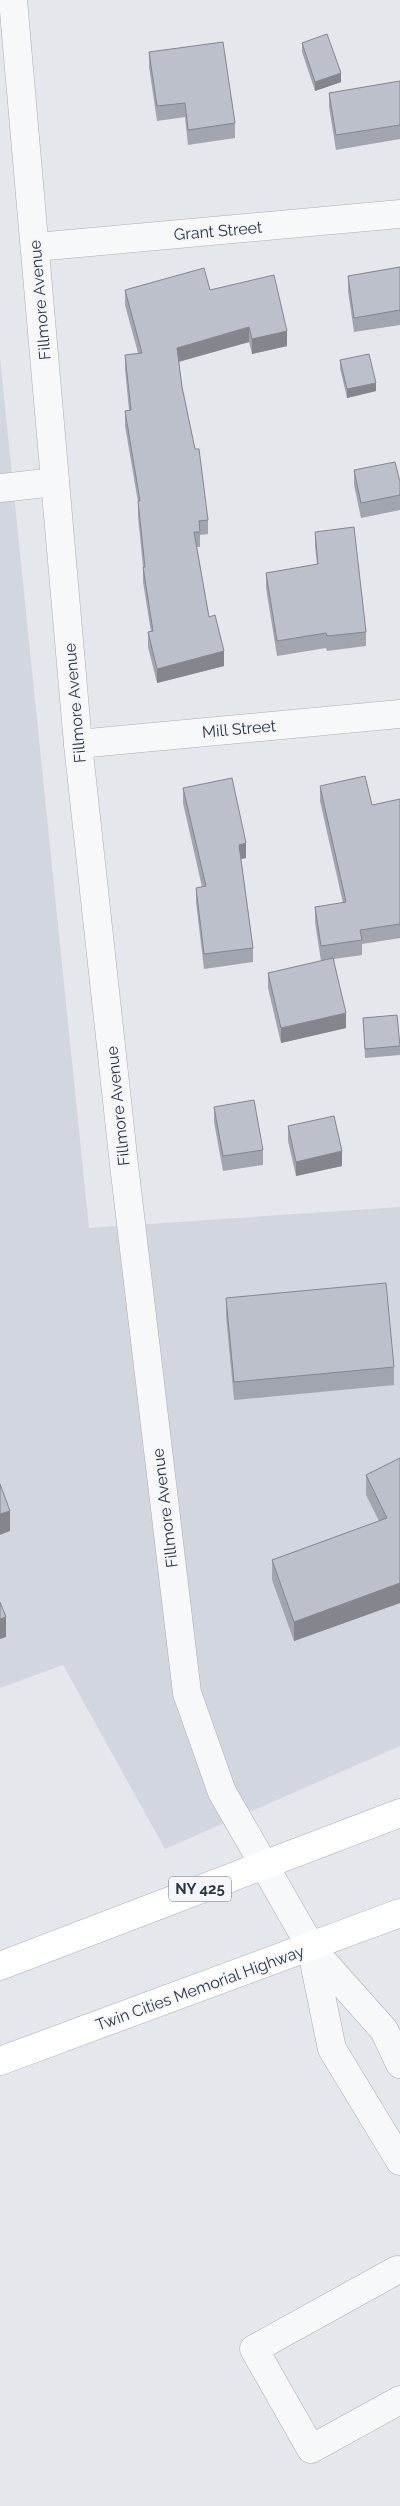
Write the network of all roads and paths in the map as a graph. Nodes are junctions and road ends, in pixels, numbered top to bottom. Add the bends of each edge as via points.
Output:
1 (13, 0) edge
2 (400, 214) edge
3 (36, 247) junction
4 (55, 482) junction
5 (0, 488) edge
6 (400, 714) edge
7 (78, 744) junction
8 (400, 1813) edge
9 (263, 1864) junction
10 (400, 1913) edge
11 (311, 1947) junction
12 (0, 1966) edge
13 (0, 2062) edge
14 (400, 2064) edge
15 (400, 2162) edge
16 (397, 2270) dead end
17 (400, 2400) edge

1 - 3 street, Fillmore Avenue
2 - 3 street, Grant Street
3 - 4 street, Fillmore Avenue
4 - 5 street
4 - 7 street, Fillmore Avenue
6 - 7 street, Mill Street
7 - 9 street, Fillmore Avenue via 186,1693 222,1792
8 - 9 main road, NY 425
9 - 11 street, Fillmore Avenue
9 - 12 main road, NY 425
10 - 11 main road, Twin Cities Memorial Highway
11 - 13 main road, Twin Cities Memorial Highway
11 - 14 street via 384,2030
11 - 15 street, Fillmore Avenue via 332,2049
16 - 17 street via 254,2349 311,2449

